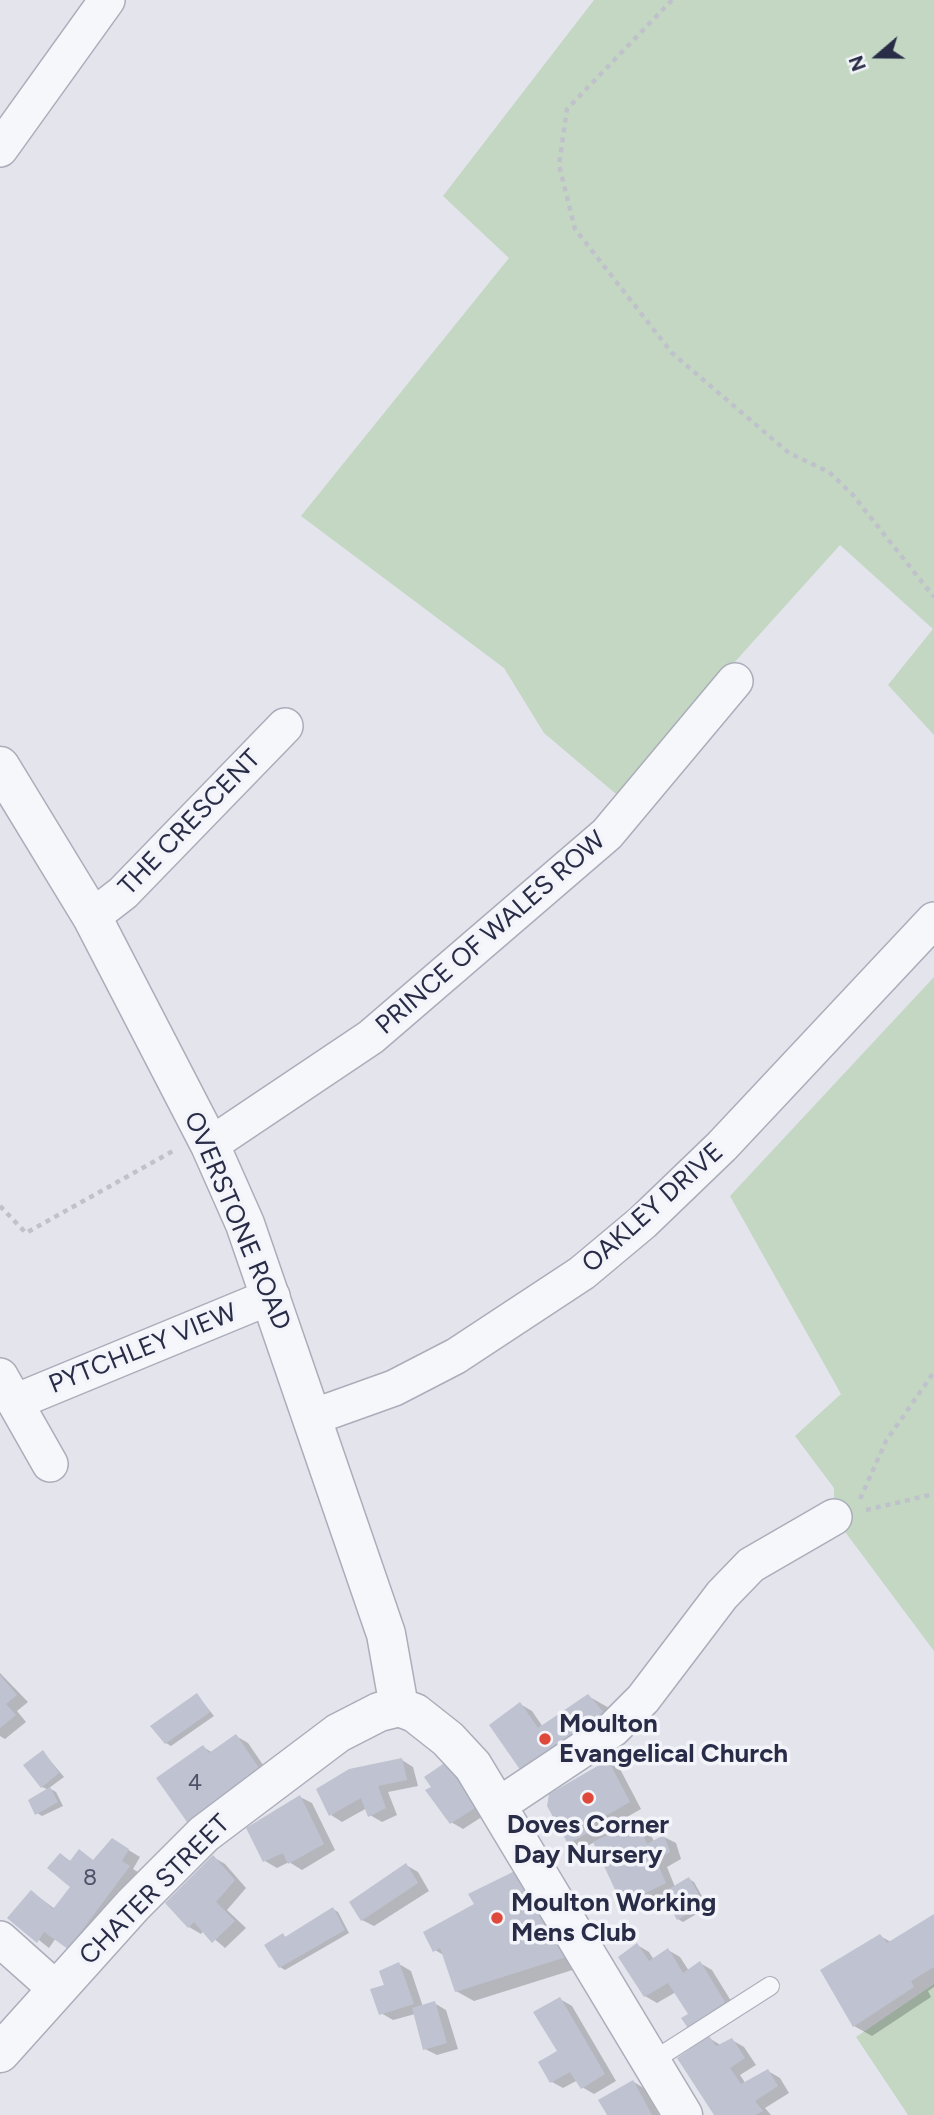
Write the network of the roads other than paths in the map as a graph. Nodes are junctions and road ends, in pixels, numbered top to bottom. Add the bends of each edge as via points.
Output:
1 (107, 0) edge
2 (0, 149) edge
3 (735, 681) dead end
4 (285, 726) dead end
5 (5, 787) edge
6 (92, 917) junction
7 (934, 920) edge
8 (207, 1139) junction
9 (272, 1296) junction
10 (7, 1389) edge
11 (313, 1417) junction
12 (50, 1464) dead end
13 (844, 1515) road end
14 (400, 1707) junction
15 (499, 1805) junction
16 (0, 1939) edge
17 (770, 1986) dead end
18 (56, 1989) junction
19 (0, 2053) edge
20 (651, 2062) junction
21 (682, 2115) edge

1 - 2 street
3 - 8 street, PRINCE OF WALES ROW via 607,834 371,1037
4 - 6 street, THE CRESCENT via 123,893
5 - 6 street, OVERSTONE ROAD
6 - 8 street, OVERSTONE ROAD
7 - 11 street, OAKLEY DRIVE via 722,1146 582,1273 456,1356 394,1388
8 - 9 street, OVERSTONE ROAD
9 - 10 street, PYTCHLEY VIEW
9 - 11 street, OVERSTONE ROAD
10 - 12 street, PYTCHLEY VIEW
11 - 14 street, OVERSTONE ROAD via 386,1634
13 - 15 street via 751,1565 722,1595 643,1699 613,1729
14 - 15 street via 448,1739
14 - 18 street, CHATER STREET via 379,1712 338,1733 204,1834
15 - 20 street
16 - 18 street
17 - 20 lane
18 - 19 street, CHATER STREET
20 - 21 street

